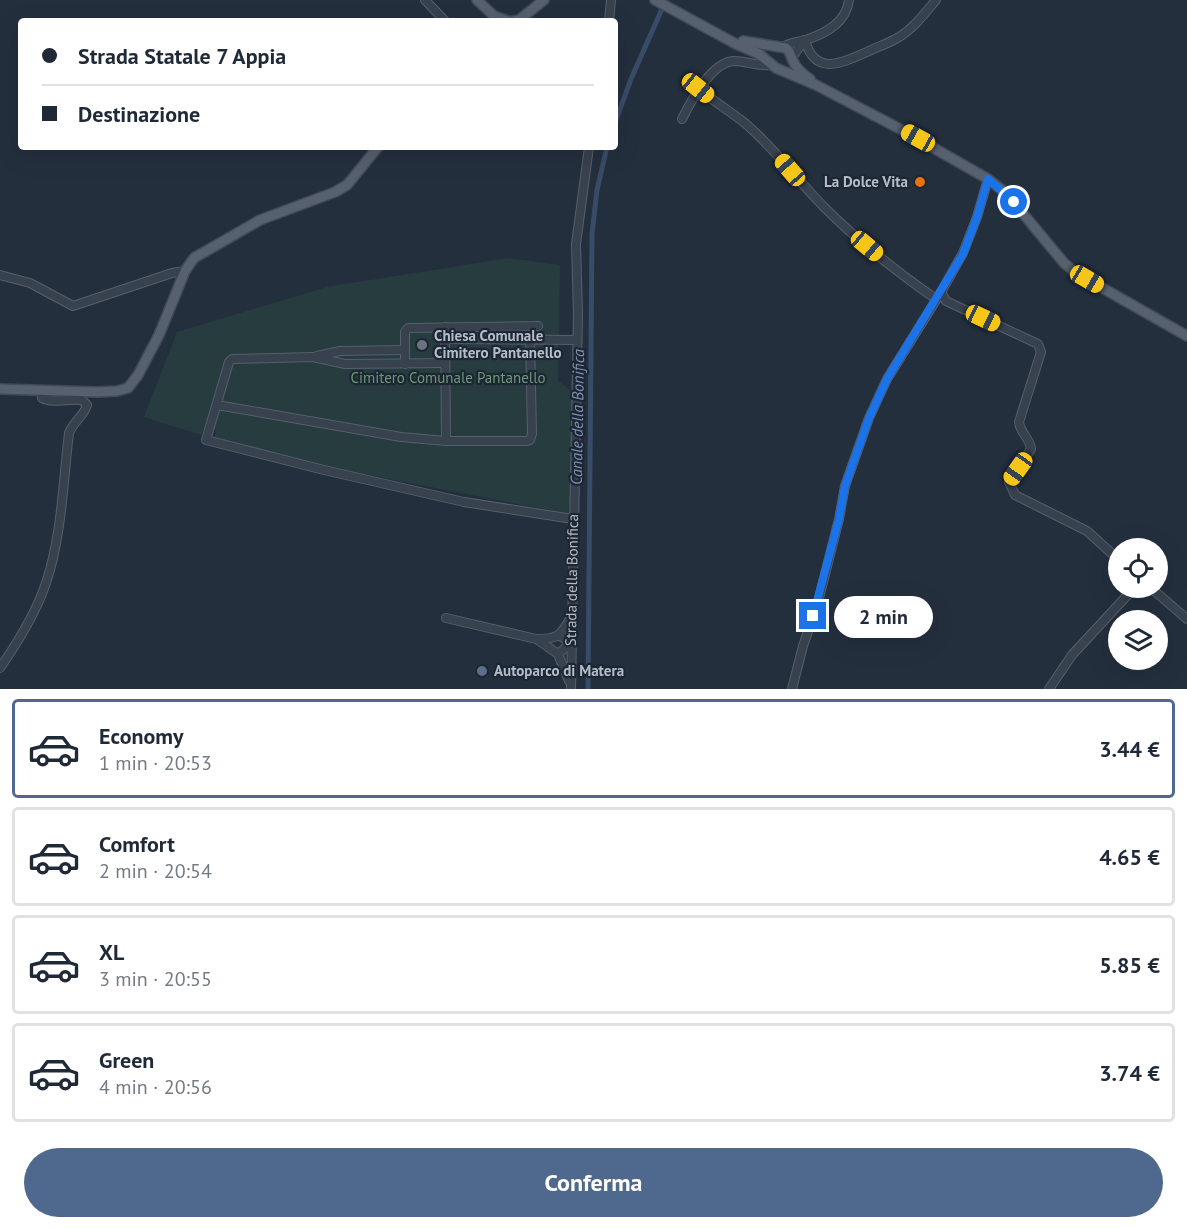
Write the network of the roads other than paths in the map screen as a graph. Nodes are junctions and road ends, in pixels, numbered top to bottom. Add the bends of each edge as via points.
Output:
1 (425, 0) edge
2 (477, 0) edge
3 (544, 0) edge
4 (655, 0) edge
5 (849, 0) edge
6 (936, 0) edge
7 (613, 2) edge
8 (442, 18) edge
9 (500, 18) edge
10 (527, 18) edge
11 (610, 18) edge
12 (728, 39) junction
13 (805, 40) junction
14 (780, 47) junction
15 (792, 58) junction
16 (771, 63) junction
17 (782, 69) junction
18 (816, 85) junction
19 (698, 88) junction
20 (682, 119) dead end
21 (376, 150) edge
22 (589, 150) edge
23 (988, 179) junction
24 (185, 271) junction
25 (0, 275) edge
26 (938, 295) junction
27 (538, 326) dead end
28 (445, 327) junction
29 (1187, 336) edge
30 (530, 338) junction
31 (445, 339) junction
32 (577, 340) junction
33 (405, 350) junction
34 (313, 357) junction
35 (405, 363) junction
36 (444, 363) junction
37 (0, 389) edge
38 (41, 390) junction
39 (217, 405) junction
40 (446, 441) junction
41 (573, 519) junction
42 (1108, 550) edge
43 (1125, 598) edge
44 (1163, 598) edge
45 (571, 616) junction
46 (446, 618) dead end
47 (1187, 619) edge
48 (559, 635) junction
49 (536, 639) junction
50 (571, 643) junction
51 (558, 654) junction
52 (0, 668) edge
53 (571, 687) edge
54 (792, 689) edge
55 (1049, 689) edge

1 - 8 street
2 - 9 main road
3 - 10 main road
4 - 12 main road
5 - 13 street via 847,13 840,22
6 - 13 street via 899,37 845,62 818,61 808,51
7 - 11 street
12 - 14 main road
12 - 16 main road
13 - 14 street
13 - 15 street
14 - 15 main road via 788,49
14 - 16 main road via 771,53
15 - 17 main road via 790,65
15 - 18 main road
16 - 17 main road
16 - 19 street via 731,61
17 - 18 main road
18 - 23 main road
19 - 20 street
19 - 26 street via 746,124 827,210 867,246 902,275
21 - 24 main road via 347,185 251,225 194,258
22 - 32 street, Strada della Bonifica via 576,244
23 - 26 street via 963,254
23 - 29 main road via 1011,199 1076,273
24 - 25 street via 73,306 30,283
24 - 38 main road via 159,335 128,387 117,391
26 - 42 street via 1038,344 1041,352 1019,422 1031,449 1009,482 1011,489 1015,495 1087,531
26 - 54 street via 879,395 861,439
27 - 28 street
28 - 31 street
28 - 33 street via 408,328
30 - 31 street
30 - 32 street
30 - 40 street via 530,440
31 - 36 street
32 - 41 street, Strada della Bonifica
33 - 34 street via 340,351
33 - 35 street
34 - 35 street via 345,364
34 - 39 street via 232,358
35 - 36 street
36 - 40 street
37 - 38 main road
38 - 52 street via 42,398 48,401 69,398 87,405 69,433 57,540 46,584 18,642
39 - 40 street via 401,437
39 - 41 street via 206,440 464,502
41 - 45 street, Strada della Bonifica
43 - 55 street via 1072,655
44 - 47 street
45 - 48 street
45 - 50 street, Strada della Bonifica
46 - 49 street
48 - 49 street
48 - 50 street
49 - 51 street
50 - 51 street
50 - 53 street, Strada della Bonifica
51 - 53 street

